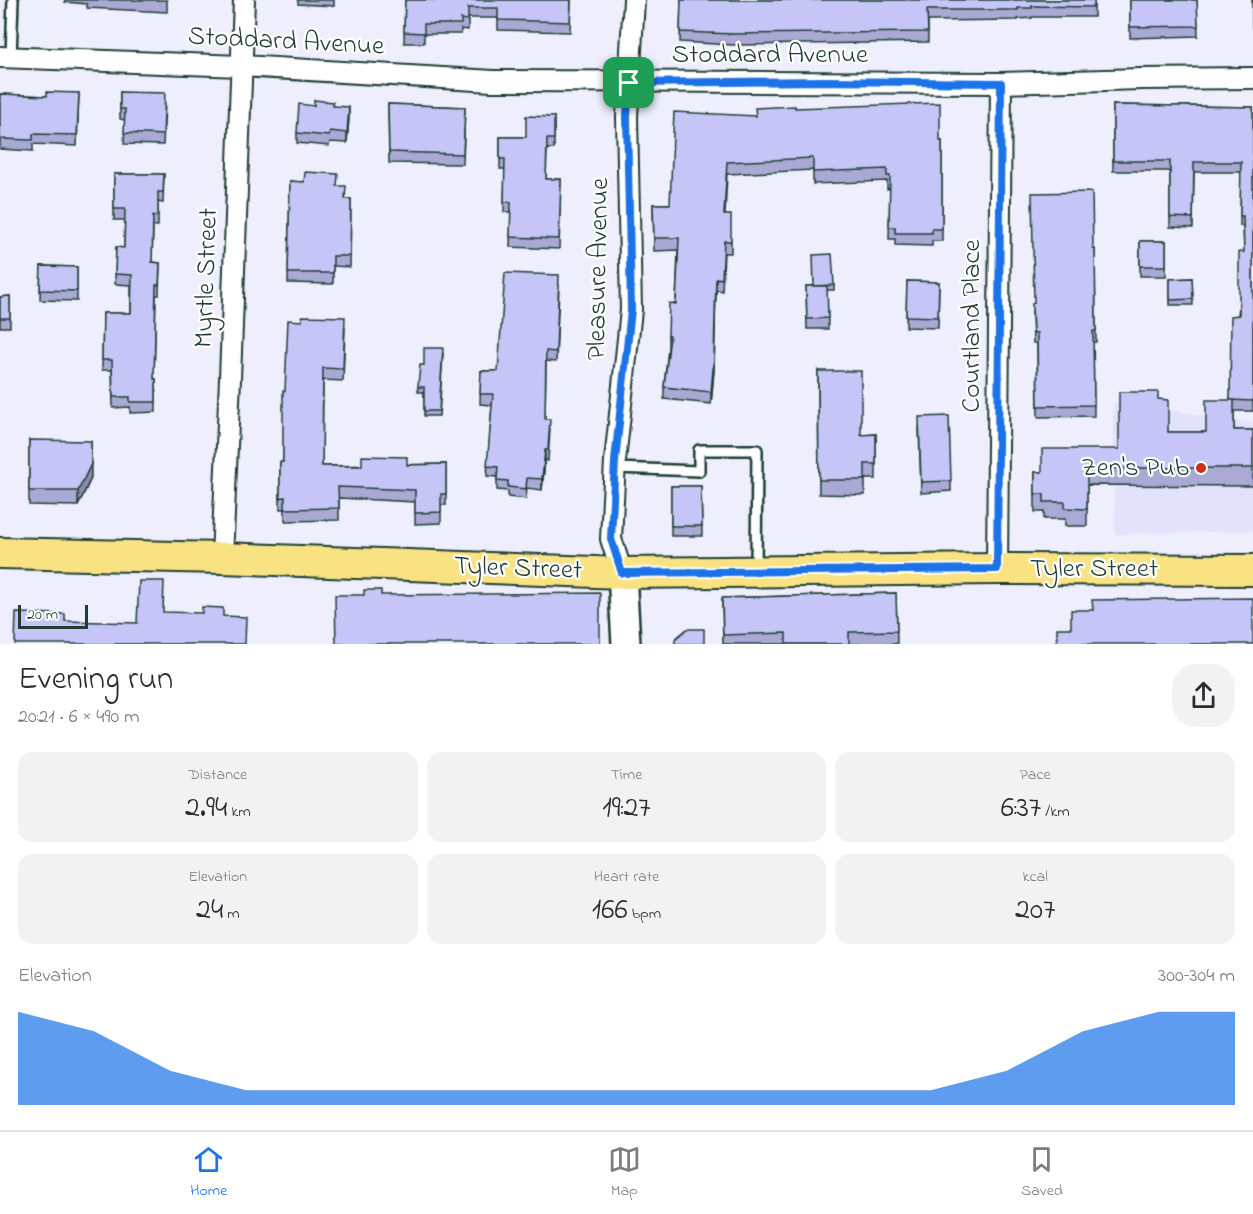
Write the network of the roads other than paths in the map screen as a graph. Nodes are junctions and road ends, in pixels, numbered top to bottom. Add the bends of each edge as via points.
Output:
1 (13, 0) edge
2 (243, 0) edge
3 (634, 0) edge
4 (6, 57) edge
5 (241, 66) junction
6 (1253, 78) edge
7 (629, 83) junction
8 (1001, 83) junction
9 (615, 468) junction
10 (0, 553) edge
11 (222, 558) junction
12 (997, 569) junction
13 (1253, 570) edge
14 (756, 571) junction
15 (622, 573) junction
16 (626, 644) edge

1 - 4 lane
2 - 5 street, Myrtle Street
3 - 7 street, Pleasure Avenue
4 - 5 street, Stoddard Avenue
5 - 7 street, Stoddard Avenue via 493,81
5 - 11 street, Myrtle Street
6 - 8 street, Stoddard Avenue
7 - 8 street, Stoddard Avenue
7 - 9 street, Pleasure Avenue via 631,310
8 - 12 street, Courtland Place
9 - 14 lane via 699,471 699,450 757,450
9 - 15 street, Pleasure Avenue via 611,539
10 - 11 main road, Tyler Street
11 - 15 main road, Tyler Street
12 - 13 main road, Tyler Street
12 - 14 main road, Tyler Street
14 - 15 main road, Tyler Street
15 - 16 street

